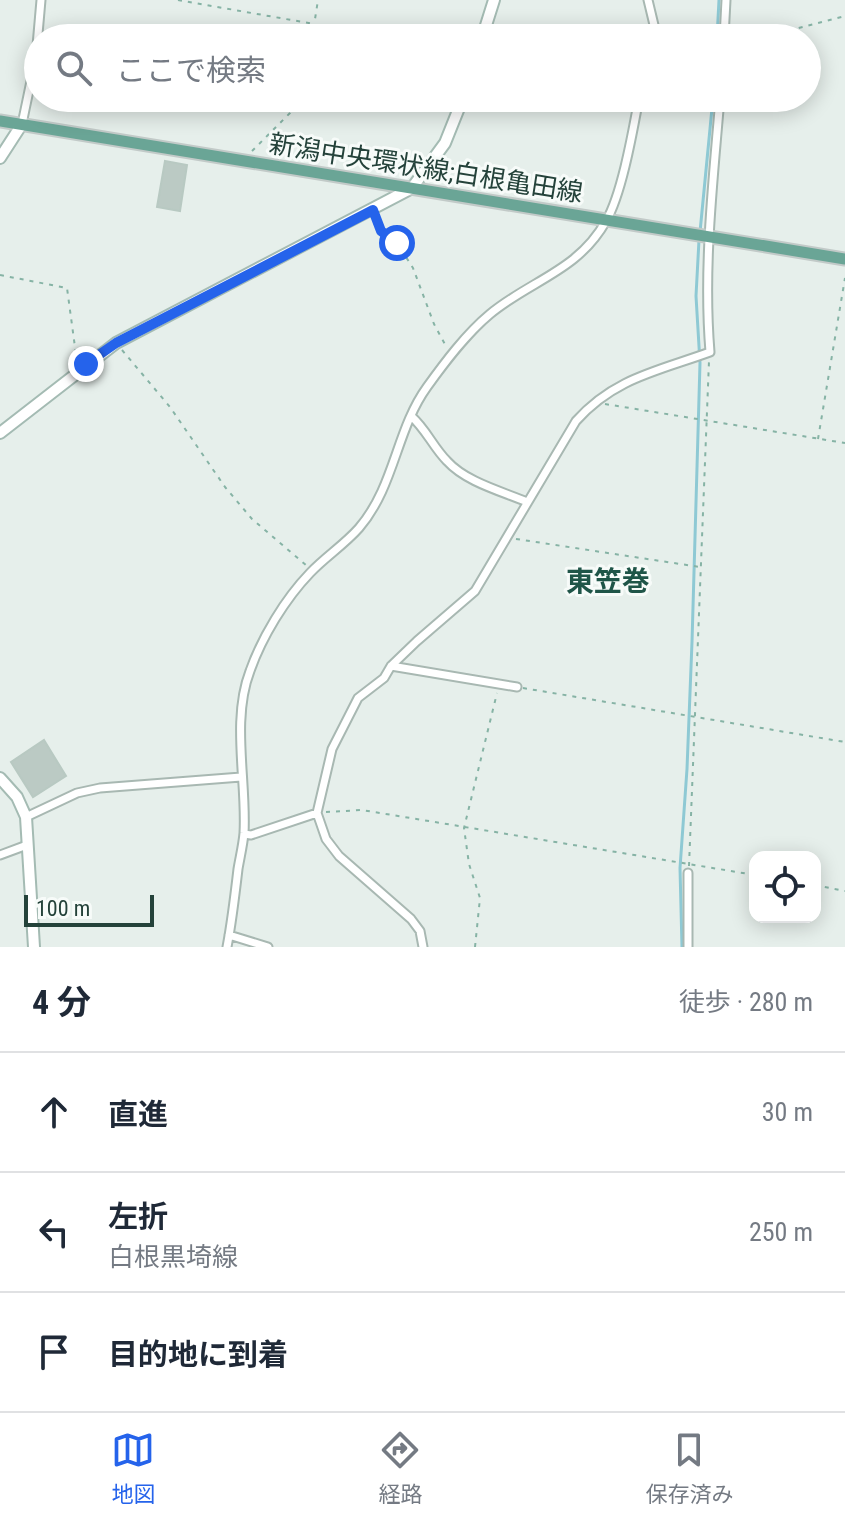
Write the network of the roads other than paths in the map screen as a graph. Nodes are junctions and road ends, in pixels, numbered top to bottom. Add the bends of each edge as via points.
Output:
1 (41, 0) edge
2 (494, 0) edge
3 (648, 0) edge
4 (726, 0) edge
5 (39, 24) edge
6 (486, 24) edge
7 (654, 24) edge
8 (725, 24) edge
9 (25, 112) edge
10 (457, 112) edge
11 (636, 112) edge
12 (719, 112) edge
13 (0, 121) edge
14 (22, 124) junction
15 (0, 158) edge
16 (412, 188) junction
17 (607, 220) junction
18 (709, 238) junction
19 (845, 259) edge
20 (411, 416) junction
21 (0, 433) edge
22 (527, 502) junction
23 (391, 666) junction
24 (517, 687) road end
25 (241, 777) junction
26 (0, 778) edge
27 (317, 813) junction
28 (26, 817) junction
29 (244, 834) junction
30 (27, 845) junction
31 (0, 855) edge
32 (688, 873) road end
33 (229, 935) junction
34 (34, 947) edge
35 (227, 947) edge
36 (268, 947) edge
37 (423, 947) edge
38 (688, 947) edge

1 - 5 street
2 - 6 main road
3 - 7 street
4 - 8 street
9 - 14 street
10 - 16 main road via 445,143
11 - 17 street
12 - 18 street
13 - 14 main road, 新潟中央環状線;白根亀田線
14 - 15 main road
14 - 16 main road, 新潟中央環状線;白根亀田線
16 - 17 main road, 新潟中央環状線;白根亀田線
16 - 21 main road via 116,343
17 - 18 main road, 新潟中央環状線;白根亀田線
17 - 20 street via 580,255 491,314 419,397
18 - 19 main road, 新潟中央環状線;白根亀田線
18 - 22 street via 710,352 635,378 593,402
20 - 22 street via 460,472
20 - 25 street via 387,485 372,510 312,571 276,620 249,672
22 - 23 street via 475,591
23 - 24 street
23 - 27 street via 358,698 339,735
25 - 28 street via 100,788
25 - 29 street
26 - 28 main road
27 - 29 street
27 - 37 street via 339,856 411,919
28 - 30 main road
29 - 33 street
30 - 31 street
30 - 34 main road
32 - 38 street
33 - 35 street
33 - 36 street

